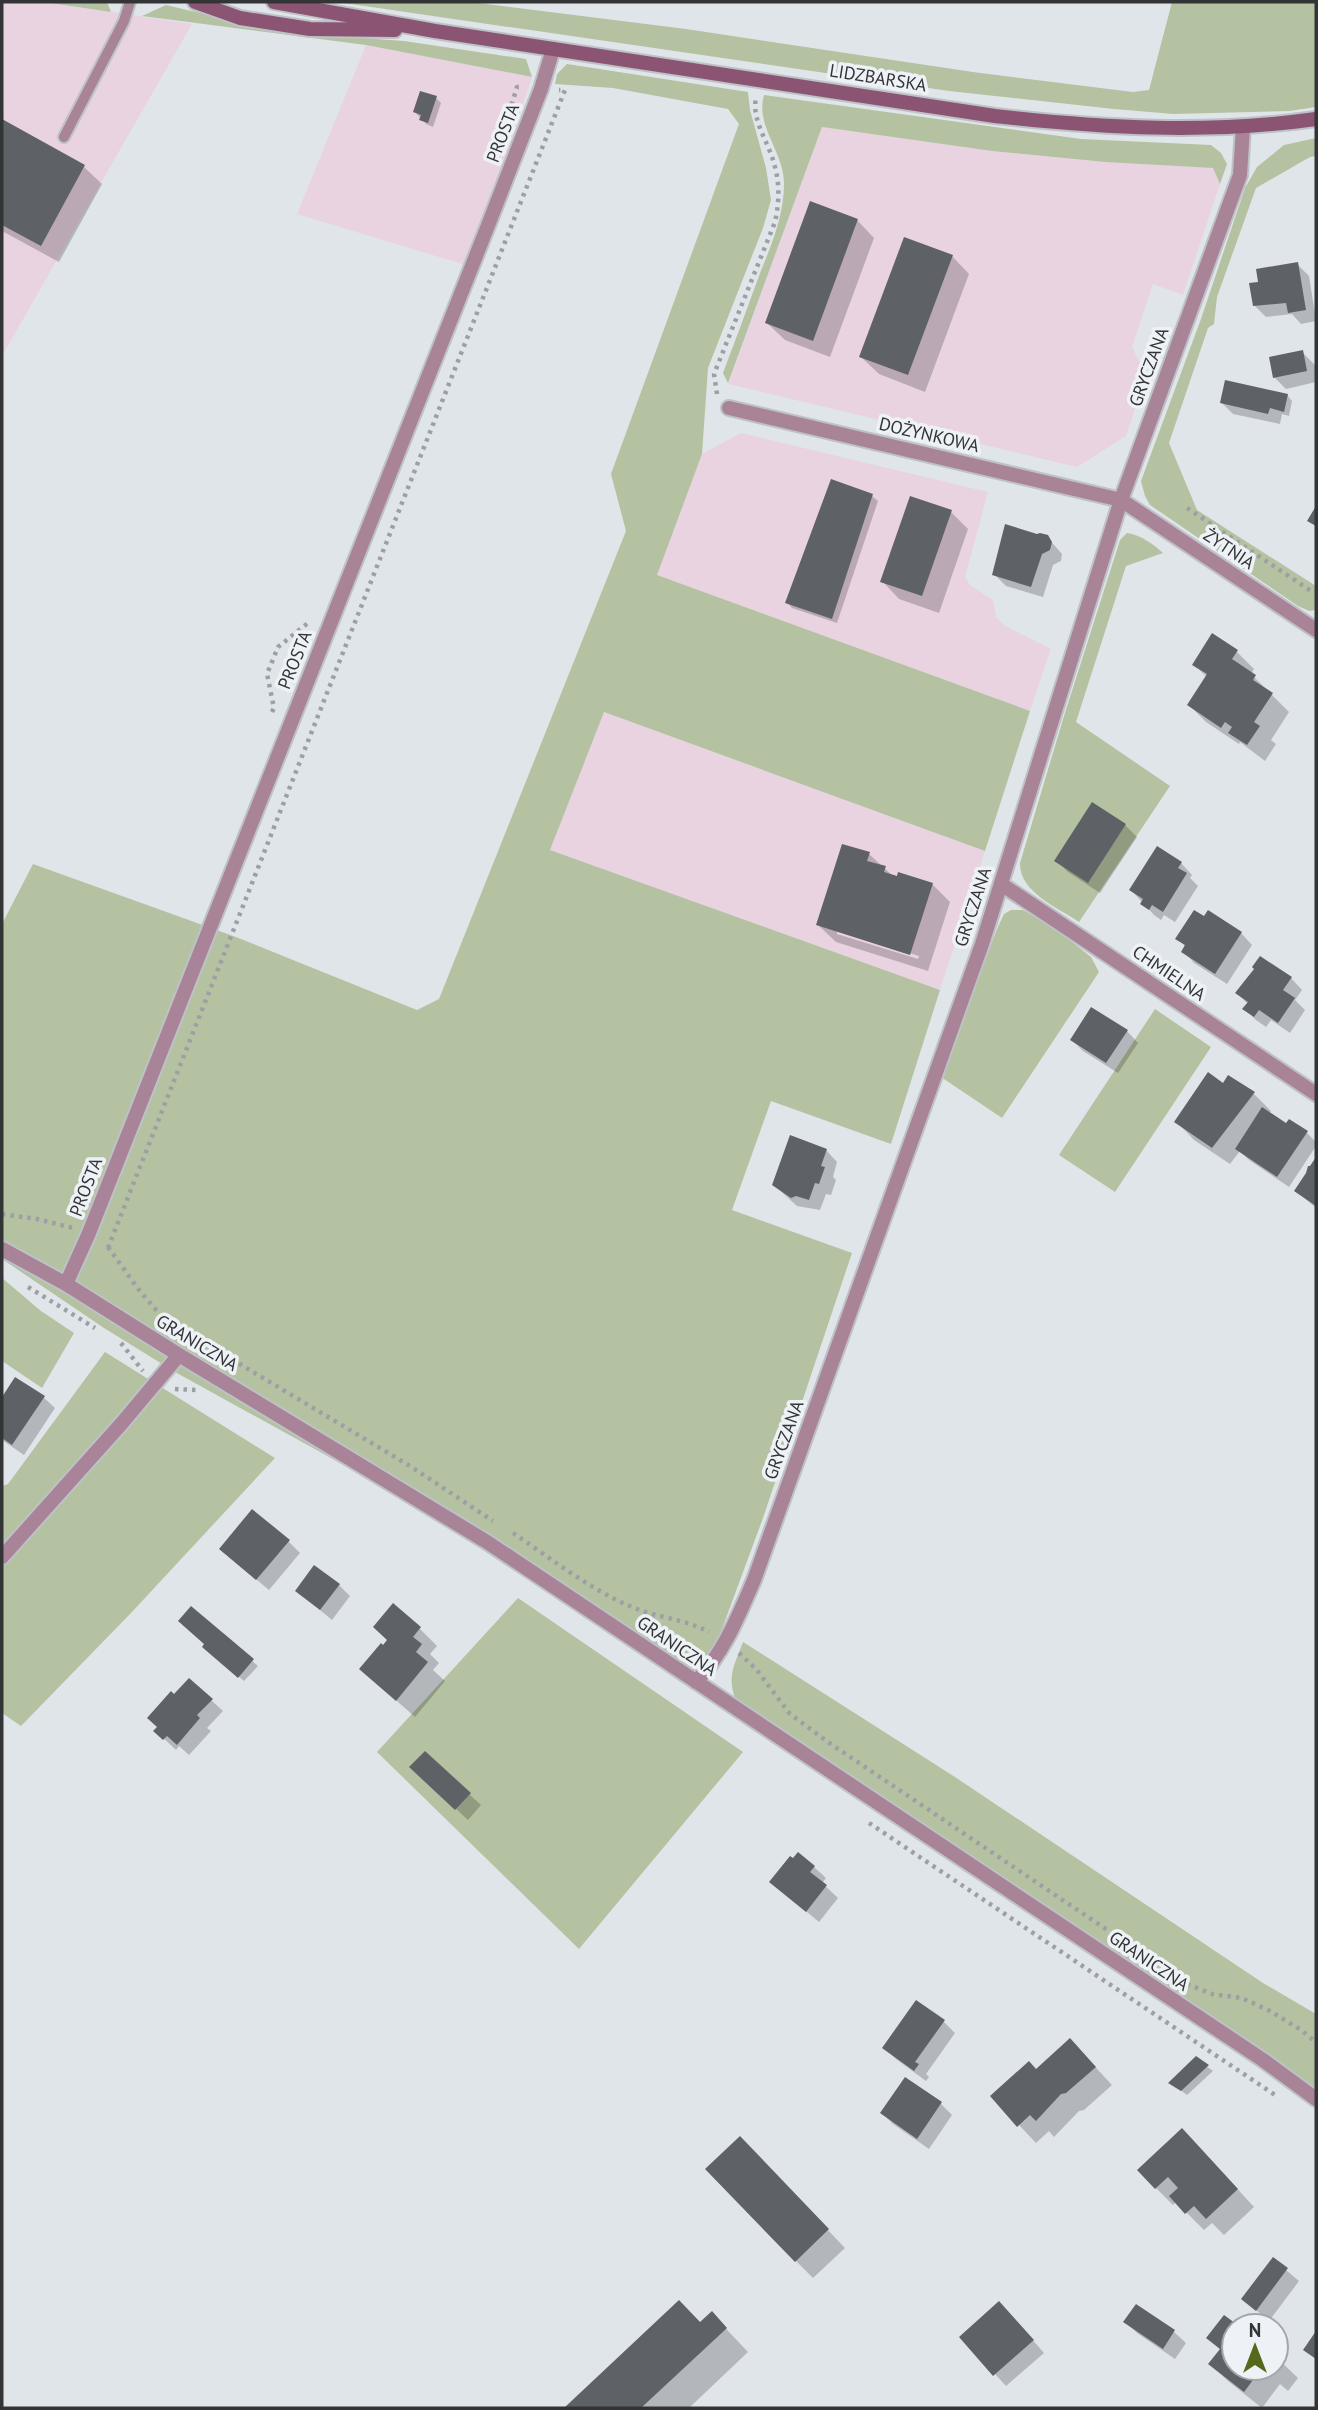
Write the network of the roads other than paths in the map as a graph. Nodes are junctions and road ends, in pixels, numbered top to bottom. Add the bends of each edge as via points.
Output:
1 (130, 2) edge
2 (195, 2) edge
3 (274, 2) edge
4 (435, 31) junction
5 (553, 49) junction
6 (1316, 119) edge
7 (1243, 127) junction
8 (64, 137) dead end
9 (729, 408) road end
10 (1121, 500) junction
11 (1316, 630) edge
12 (1001, 884) junction
13 (1316, 1094) edge
14 (2, 1249) edge
15 (66, 1284) junction
16 (179, 1355) junction
17 (2, 1557) edge
18 (696, 1682) junction
19 (1316, 2099) edge

1 - 8 lane
2 - 4 main road, LIDZBARSKA via 240,18 310,29
3 - 4 main road, LIDZBARSKA
4 - 5 main road, LIDZBARSKA
5 - 7 main road, LIDZBARSKA via 1061,123
5 - 15 street, PROSTA via 541,89
6 - 7 main road, LIDZBARSKA
7 - 10 street, GRYCZANA via 1240,175
9 - 10 street, DOŻYNKOWA
10 - 11 street, ŻYTNIA
10 - 12 street, GRYCZANA
12 - 13 street, CHMIELNA
12 - 18 street, GRYCZANA via 754,1580 727,1642
14 - 15 street, GRANICZNA
15 - 16 street, GRANICZNA
16 - 17 street
16 - 18 street, GRANICZNA via 488,1542
18 - 19 street, GRANICZNA

